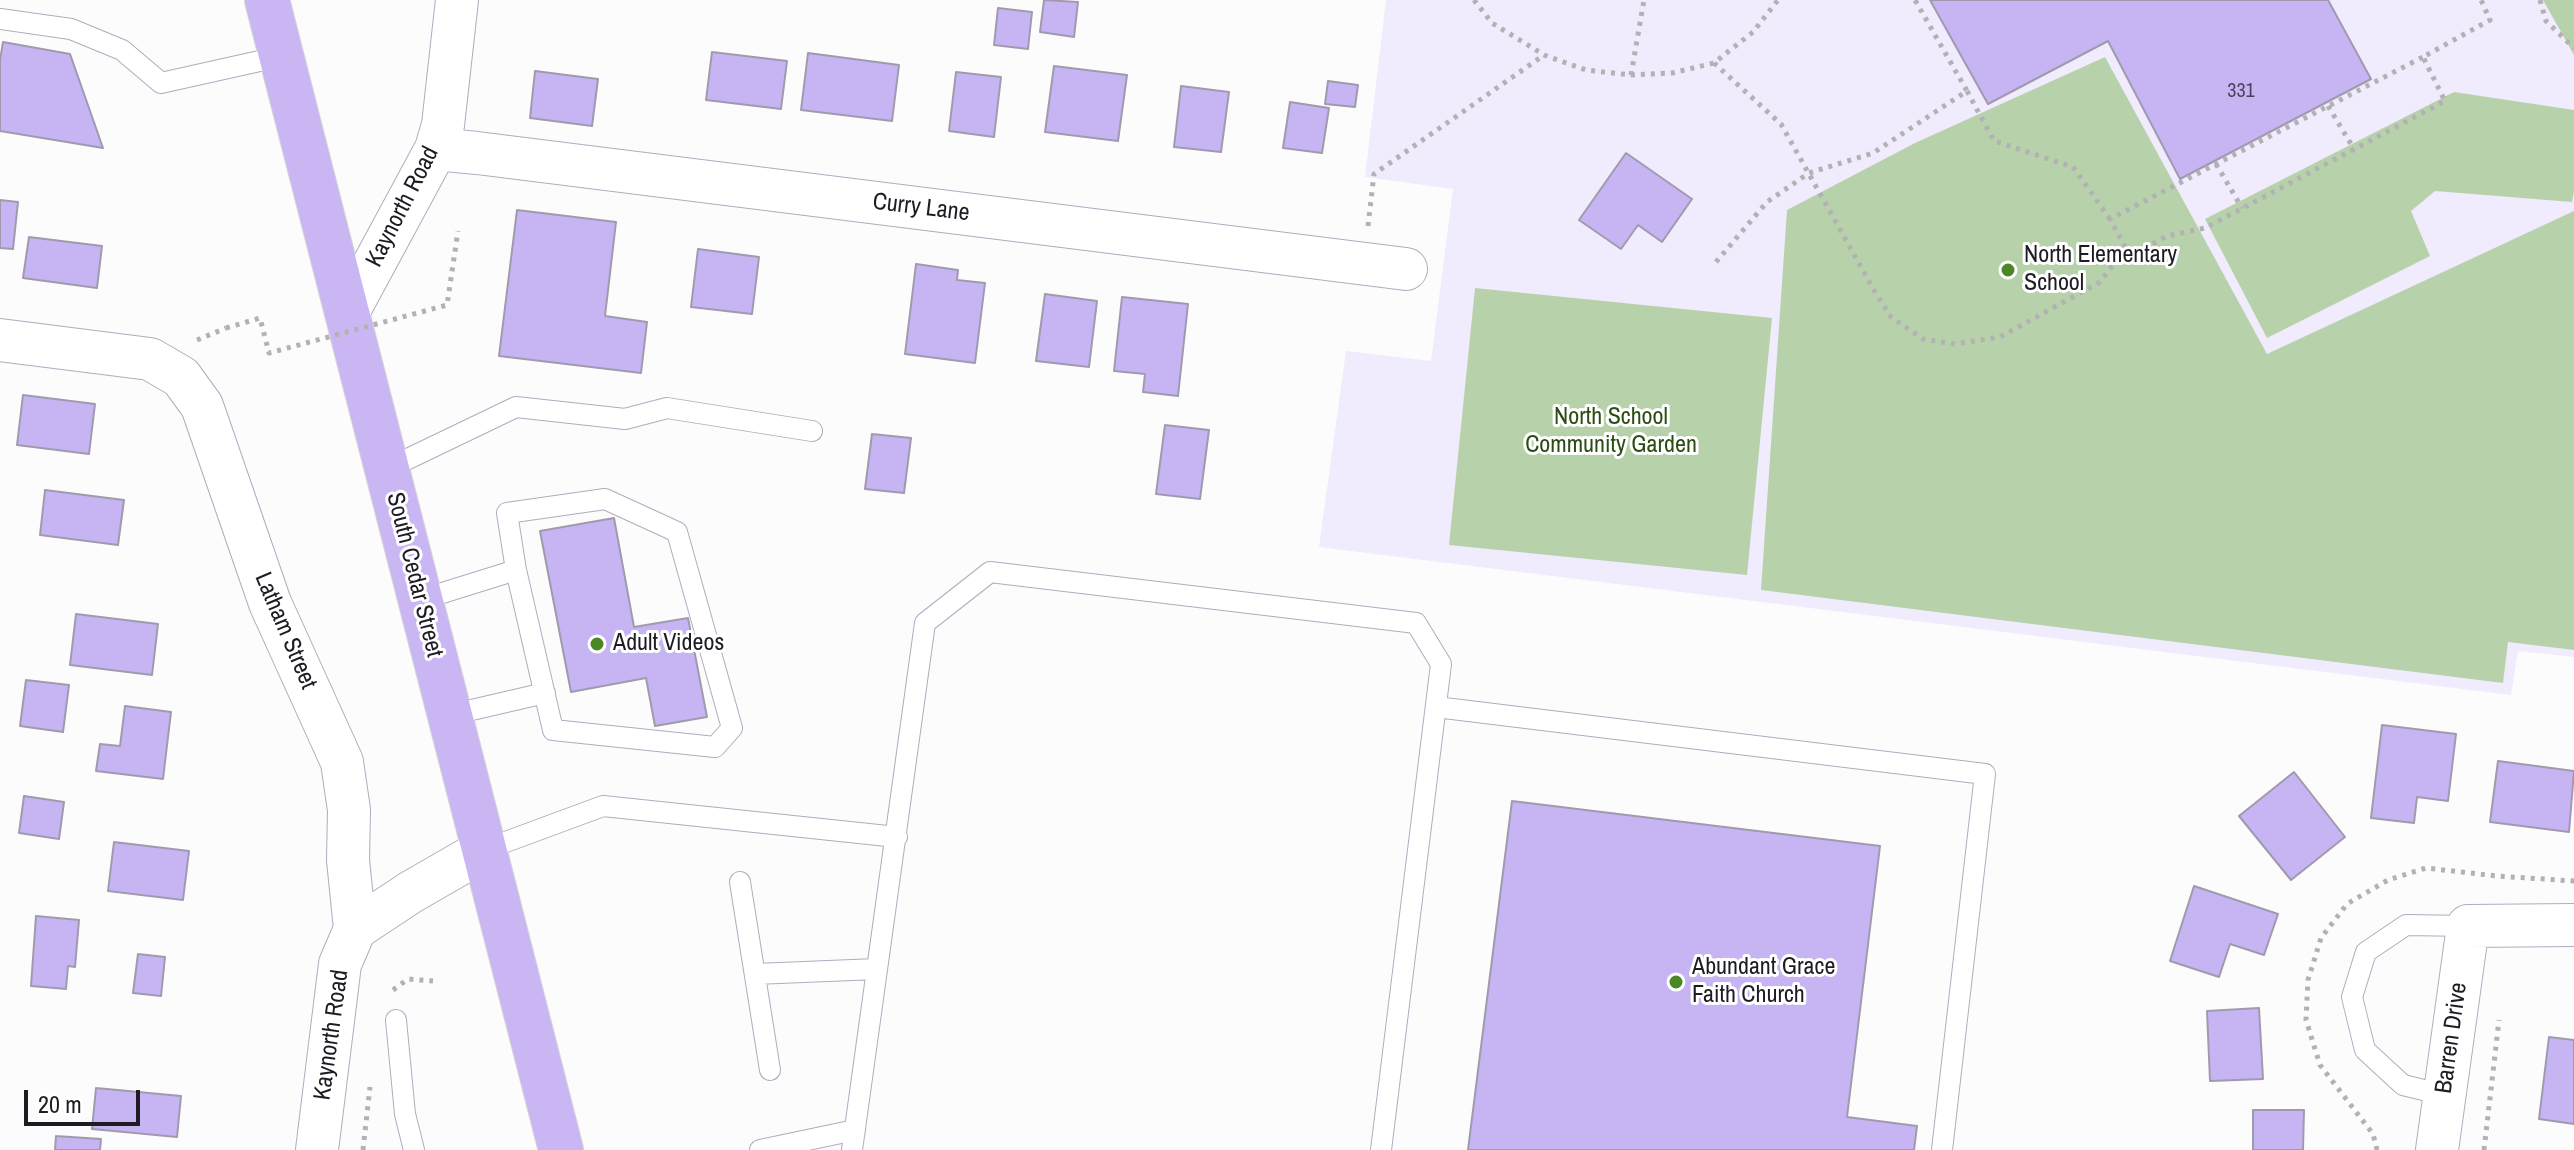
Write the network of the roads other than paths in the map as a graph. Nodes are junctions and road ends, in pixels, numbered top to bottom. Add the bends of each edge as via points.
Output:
1 (267, 0) edge
2 (457, 0) edge
3 (0, 19) edge
4 (282, 56) junction
5 (436, 149) junction
6 (1406, 269) dead end
7 (347, 314) junction
8 (0, 340) edge
9 (812, 431) dead end
10 (387, 469) junction
11 (516, 570) junction
12 (420, 600) junction
13 (545, 693) junction
14 (1436, 707) junction
15 (450, 715) junction
16 (897, 837) junction
17 (484, 850) junction
18 (740, 882) dead end
19 (2574, 925) edge
20 (2468, 926) junction
21 (355, 929) junction
22 (877, 969) junction
23 (755, 974) junction
24 (396, 1020) dead end
25 (770, 1070) dead end
26 (2444, 1095) junction
27 (854, 1140) edge
28 (317, 1150) edge
29 (414, 1150) edge
30 (561, 1150) edge
31 (760, 1150) edge
32 (1381, 1150) edge
33 (1942, 1150) edge
34 (2437, 1150) edge

1 - 4 main road, South Cedar Street
2 - 5 street, Kaynorth Road
3 - 4 lane via 84,34 122,50 161,83
4 - 7 main road, South Cedar Street
5 - 6 street, Curry Lane
5 - 7 street, Kaynorth Road
7 - 10 main road, South Cedar Street
8 - 21 street, Latham Street via 150,359 181,377 202,406 270,603 342,762
9 - 10 lane via 667,408 625,419 516,407
10 - 12 main road, South Cedar Street
11 - 12 lane
11 - 13 lane
11 - 13 lane via 507,513 605,499 677,532 732,728 715,747 553,730
12 - 15 main road, South Cedar Street
13 - 15 lane
14 - 16 lane via 1441,664 1416,623 990,572 925,623
14 - 32 lane
14 - 33 lane via 1985,774
15 - 17 main road, South Cedar Street
16 - 17 lane via 603,806
16 - 22 lane
17 - 21 street
17 - 30 main road, South Cedar Street
18 - 23 lane
19 - 20 street
20 - 26 street, Barren Drive
20 - 26 lane via 2406,925 2366,952 2352,997 2365,1050 2403,1085
21 - 28 street, Kaynorth Road via 340,964
22 - 23 lane
22 - 27 lane
23 - 25 lane
24 - 29 lane
26 - 34 street, Barren Drive
27 - 31 lane

